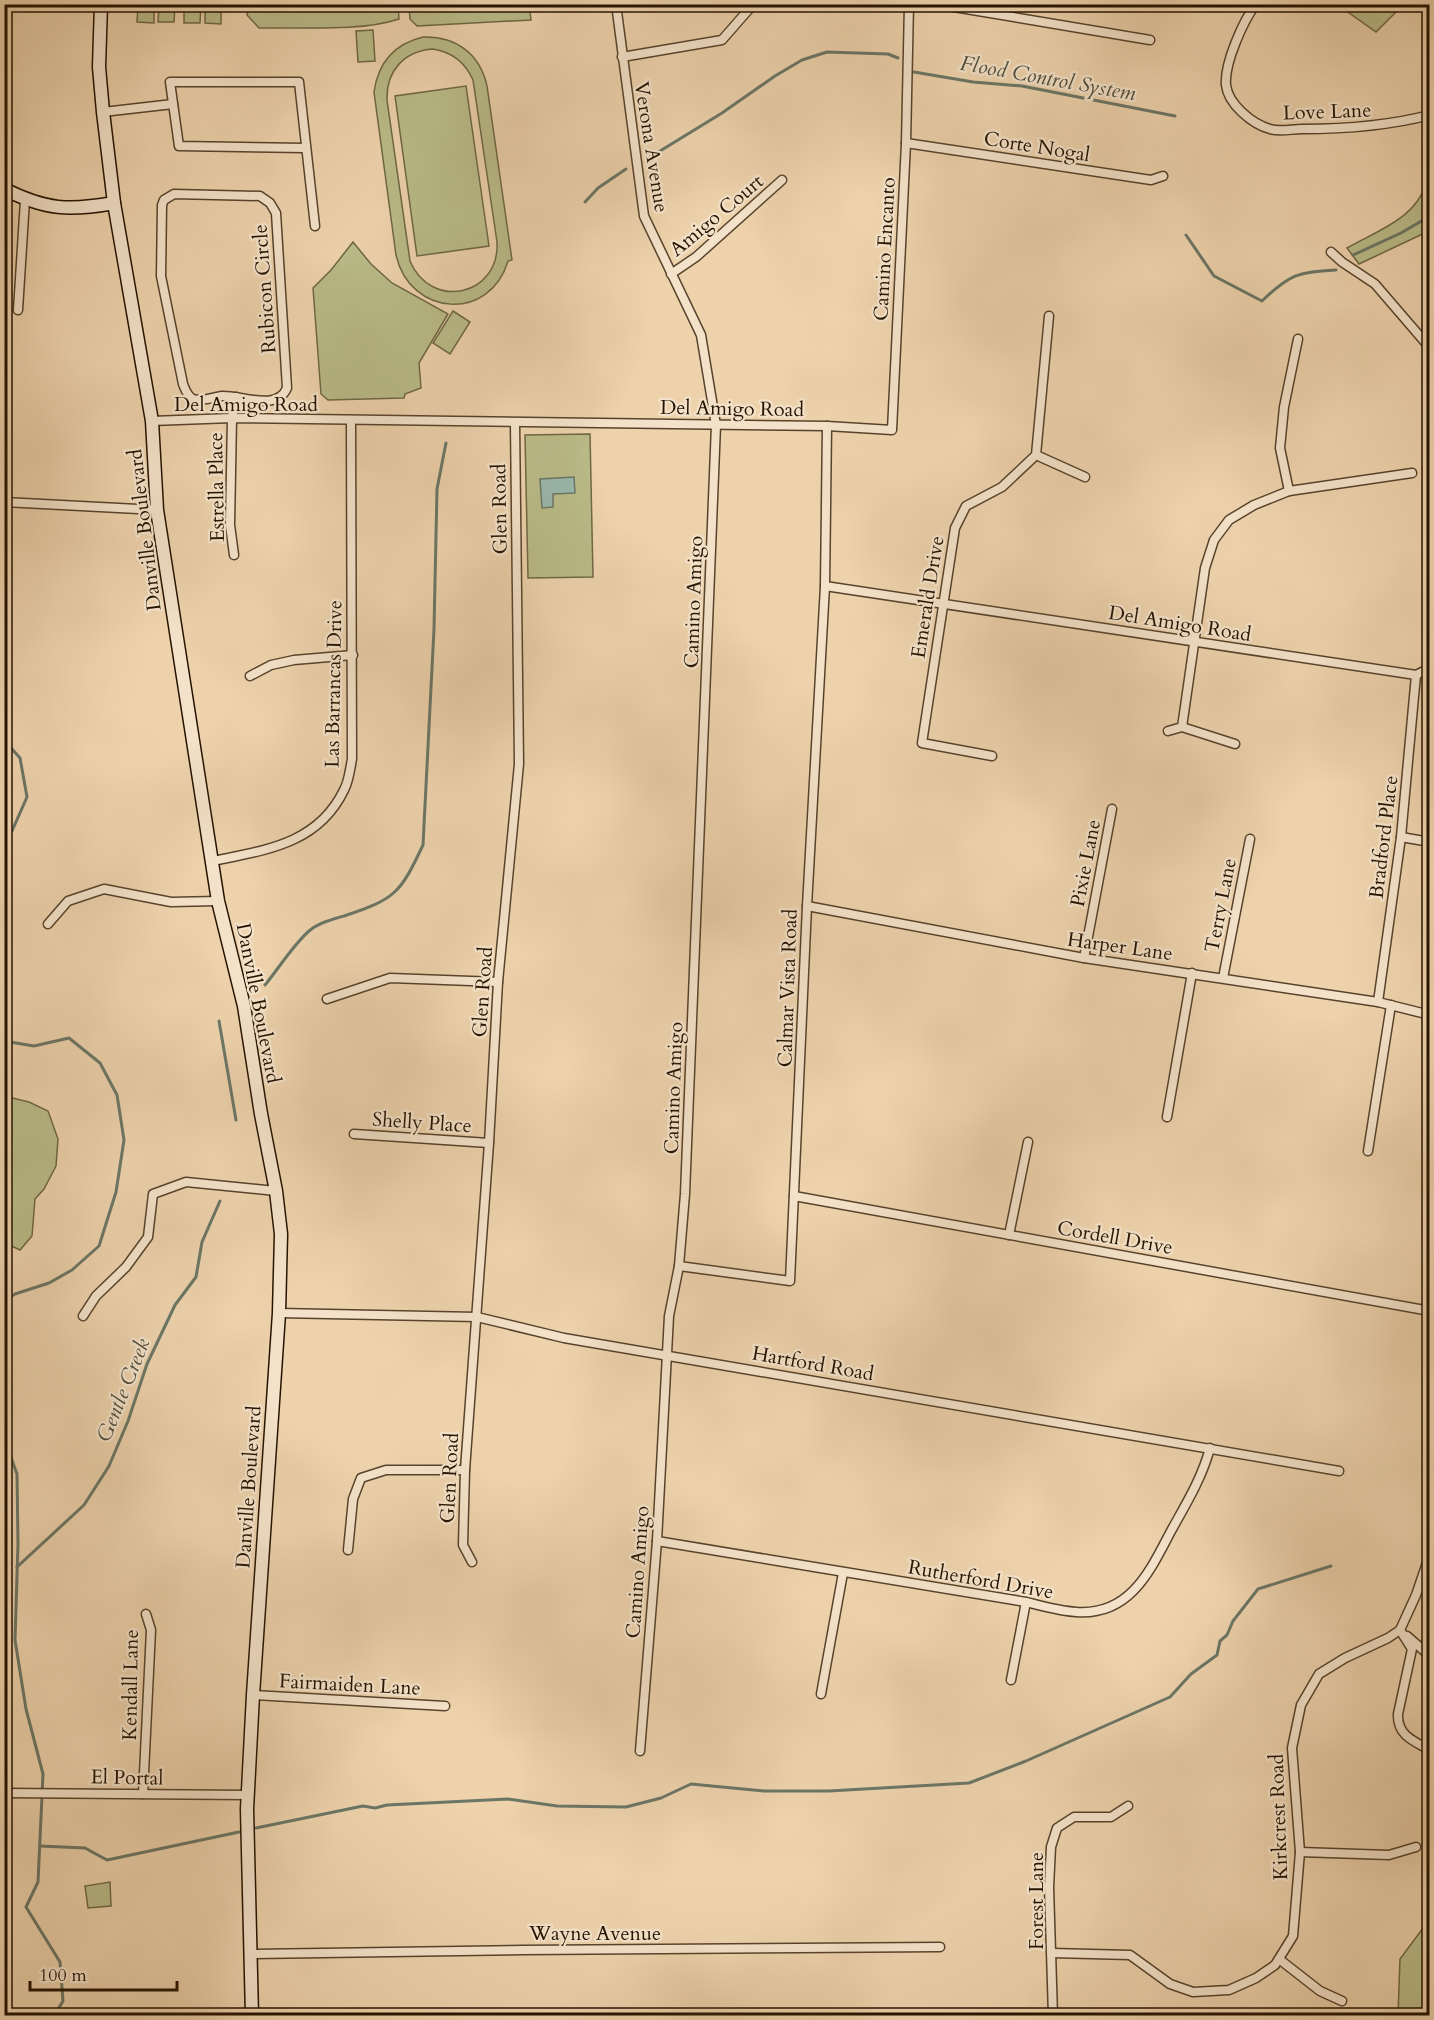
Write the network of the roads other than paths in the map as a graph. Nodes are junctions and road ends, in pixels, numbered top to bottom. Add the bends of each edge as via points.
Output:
1 (101, 4) edge
2 (616, 4) edge
3 (751, 4) edge
4 (909, 4) edge
5 (936, 4) edge
6 (1256, 4) edge
7 (1150, 40) dead end
8 (622, 57) junction
9 (173, 104) junction
10 (103, 112) junction
11 (1430, 115) edge
12 (906, 143) junction
13 (306, 147) junction
14 (1163, 176) dead end
15 (782, 180) dead end
16 (4, 189) edge
17 (25, 200) junction
18 (114, 203) junction
19 (315, 226) dead end
20 (1331, 252) dead end
21 (671, 274) junction
22 (18, 310) dead end
23 (1049, 316) dead end
24 (1298, 339) dead end
25 (1430, 348) edge
26 (236, 397) junction
27 (232, 418) junction
28 (152, 420) junction
29 (351, 421) junction
30 (515, 423) junction
31 (716, 425) junction
32 (827, 426) junction
33 (1036, 455) junction
34 (1412, 473) dead end
35 (1085, 477) dead end
36 (1289, 491) junction
37 (4, 502) edge
38 (157, 510) junction
39 (234, 555) dead end
40 (825, 586) junction
41 (942, 604) junction
42 (1195, 642) junction
43 (353, 655) junction
44 (1430, 668) edge
45 (1416, 675) junction
46 (250, 676) dead end
47 (1182, 727) junction
48 (1168, 731) dead end
49 (1235, 744) dead end
50 (992, 756) dead end
51 (1112, 809) dead end
52 (1401, 837) junction
53 (1250, 839) dead end
54 (1430, 842) edge
55 (213, 861) junction
56 (219, 901) junction
57 (807, 906) junction
58 (48, 924) dead end
59 (1084, 958) junction
60 (1192, 973) junction
61 (1223, 978) junction
62 (498, 982) junction
63 (327, 999) dead end
64 (1378, 1002) junction
65 (1391, 1005) junction
66 (1430, 1015) edge
67 (1167, 1117) dead end
68 (354, 1134) dead end
69 (1028, 1142) dead end
70 (489, 1143) junction
71 (1368, 1151) dead end
72 (276, 1191) junction
73 (794, 1196) junction
74 (1009, 1235) junction
75 (679, 1266) junction
76 (1430, 1311) edge
77 (279, 1313) junction
78 (83, 1316) dead end
79 (477, 1317) junction
80 (667, 1354) junction
81 (1210, 1448) junction
82 (465, 1470) junction
83 (1339, 1471) dead end
84 (657, 1541) junction
85 (348, 1550) dead end
86 (1430, 1554) edge
87 (472, 1562) dead end
88 (843, 1573) junction
89 (1026, 1602) junction
90 (146, 1614) dead end
91 (1400, 1630) junction
92 (1430, 1656) edge
93 (1011, 1680) dead end
94 (821, 1694) dead end
95 (253, 1695) junction
96 (445, 1706) dead end
97 (640, 1750) dead end
98 (1430, 1750) edge
99 (4, 1793) edge
100 (143, 1794) junction
101 (248, 1795) junction
102 (1128, 1806) dead end
103 (1416, 1847) dead end
104 (1300, 1852) junction
105 (940, 1947) dead end
106 (1052, 1953) junction
107 (250, 1954) junction
108 (1279, 1959) junction
109 (1342, 2001) dead end
110 (252, 2016) edge
111 (1053, 2016) edge

1 - 10 main road, Danville Boulevard via 99,67
2 - 8 street, Verona Avenue
3 - 8 street via 722,40
4 - 12 street, Camino Encanto
5 - 7 street
6 - 11 street, Love Lane via 1246,18 1226,74 1226,87 1233,102 1246,116 1270,130 1361,127
8 - 21 street, Verona Avenue via 644,216
9 - 10 street
9 - 13 street via 179,146
9 - 13 street via 170,82 299,82
10 - 18 main road, Danville Boulevard
12 - 14 street, Corte Nogal via 1151,180
12 - 32 street, Camino Encanto via 892,430
13 - 19 street
15 - 21 street, Amigo Court via 696,257
16 - 17 main road
17 - 18 main road via 58,208
17 - 22 street
18 - 28 main road, Danville Boulevard
20 - 25 street via 1375,284
21 - 31 street, Verona Avenue via 701,335
23 - 33 street
24 - 36 street via 1280,448
26 - 26 street, Rubicon Circle via 194,399 183,384 160,276 162,205 174,194 260,196 276,213 287,388 276,399
26 - 27 street
27 - 28 street, Del Amigo Road
27 - 29 street, Del Amigo Road
27 - 39 street, Estrella Place via 230,525
28 - 38 main road, Danville Boulevard
29 - 30 street, Del Amigo Road
29 - 43 street, Las Barrancas Drive
30 - 31 street, Del Amigo Road
30 - 62 street, Glen Road via 519,764
31 - 32 street, Del Amigo Road
31 - 75 street, Camino Amigo via 686,1182
32 - 40 street, Del Amigo Road
33 - 35 street
33 - 41 street, Emerald Drive via 1002,487 966,506 955,528
34 - 36 street
36 - 42 street via 1229,520 1214,540 1205,568
37 - 38 street
38 - 55 main road, Danville Boulevard
40 - 41 street, Del Amigo Road
40 - 57 street, Calmar Vista Road
41 - 42 street, Del Amigo Road
41 - 50 street, Emerald Drive via 922,743
42 - 45 street, Del Amigo Road
42 - 47 street
43 - 46 street via 294,660 271,665
43 - 55 street, Las Barrancas Drive via 352,759 346,788 334,807 313,830 298,838 273,848
44 - 45 street
45 - 52 street, Bradford Place
47 - 48 street
47 - 49 street
51 - 59 street, Pixie Lane
52 - 54 street
52 - 64 street, Bradford Place
53 - 61 street, Terry Lane
55 - 56 main road, Danville Boulevard
56 - 58 street via 171,902 104,889 68,901
56 - 72 main road, Danville Boulevard via 244,1006
57 - 59 street, Harper Lane
57 - 73 street, Calmar Vista Road
59 - 60 street, Harper Lane
60 - 61 street, Harper Lane
60 - 67 street
61 - 64 street, Harper Lane
62 - 63 street via 390,978
62 - 70 street, Glen Road
64 - 65 street, Harper Lane
65 - 66 street, Harper Lane
65 - 71 street
68 - 70 street, Shelly Place
69 - 74 street
70 - 79 street, Glen Road
72 - 77 main road, Danville Boulevard via 281,1234
72 - 78 street via 186,1182 153,1194 148,1237
73 - 74 street, Cordell Drive
73 - 75 street, Calmar Vista Road via 790,1281
74 - 76 street, Cordell Drive
75 - 80 street, Camino Amigo via 669,1316
77 - 79 street, Hartford Road
77 - 95 main road, Danville Boulevard
79 - 80 street, Hartford Road via 564,1338
79 - 82 street, Glen Road
80 - 81 street, Hartford Road
80 - 84 street, Camino Amigo
81 - 83 street, Hartford Road
81 - 89 street, Rutherford Drive via 1204,1470 1134,1592 1097,1610 1077,1612
82 - 85 street via 386,1470 361,1478 353,1499
82 - 87 street, Glen Road via 463,1545
84 - 88 street, Rutherford Drive
84 - 97 street, Camino Amigo
86 - 91 street
88 - 89 street, Rutherford Drive
88 - 94 street
89 - 93 street
90 - 100 street, Kendall Lane via 151,1630
91 - 92 street
91 - 98 street via 1412,1649 1397,1725
91 - 104 street, Kirkcrest Road via 1319,1674 1300,1706 1292,1748
95 - 96 street, Fairmaiden Lane
95 - 101 main road, Danville Boulevard
99 - 100 street, El Portal
100 - 101 street, El Portal
101 - 107 main road, Danville Boulevard
102 - 106 street, Forest Lane via 1111,1817 1074,1817 1057,1828 1051,1847 1049,1887
103 - 104 street via 1389,1855
104 - 108 street, Kirkcrest Road via 1293,1936
105 - 107 street, Wayne Avenue
106 - 108 street, Kirkcrest Road via 1130,1955 1170,1984 1193,1992 1229,1989 1257,1978
106 - 111 street, Forest Lane
107 - 110 main road, Danville Boulevard
108 - 109 street via 1320,1991

